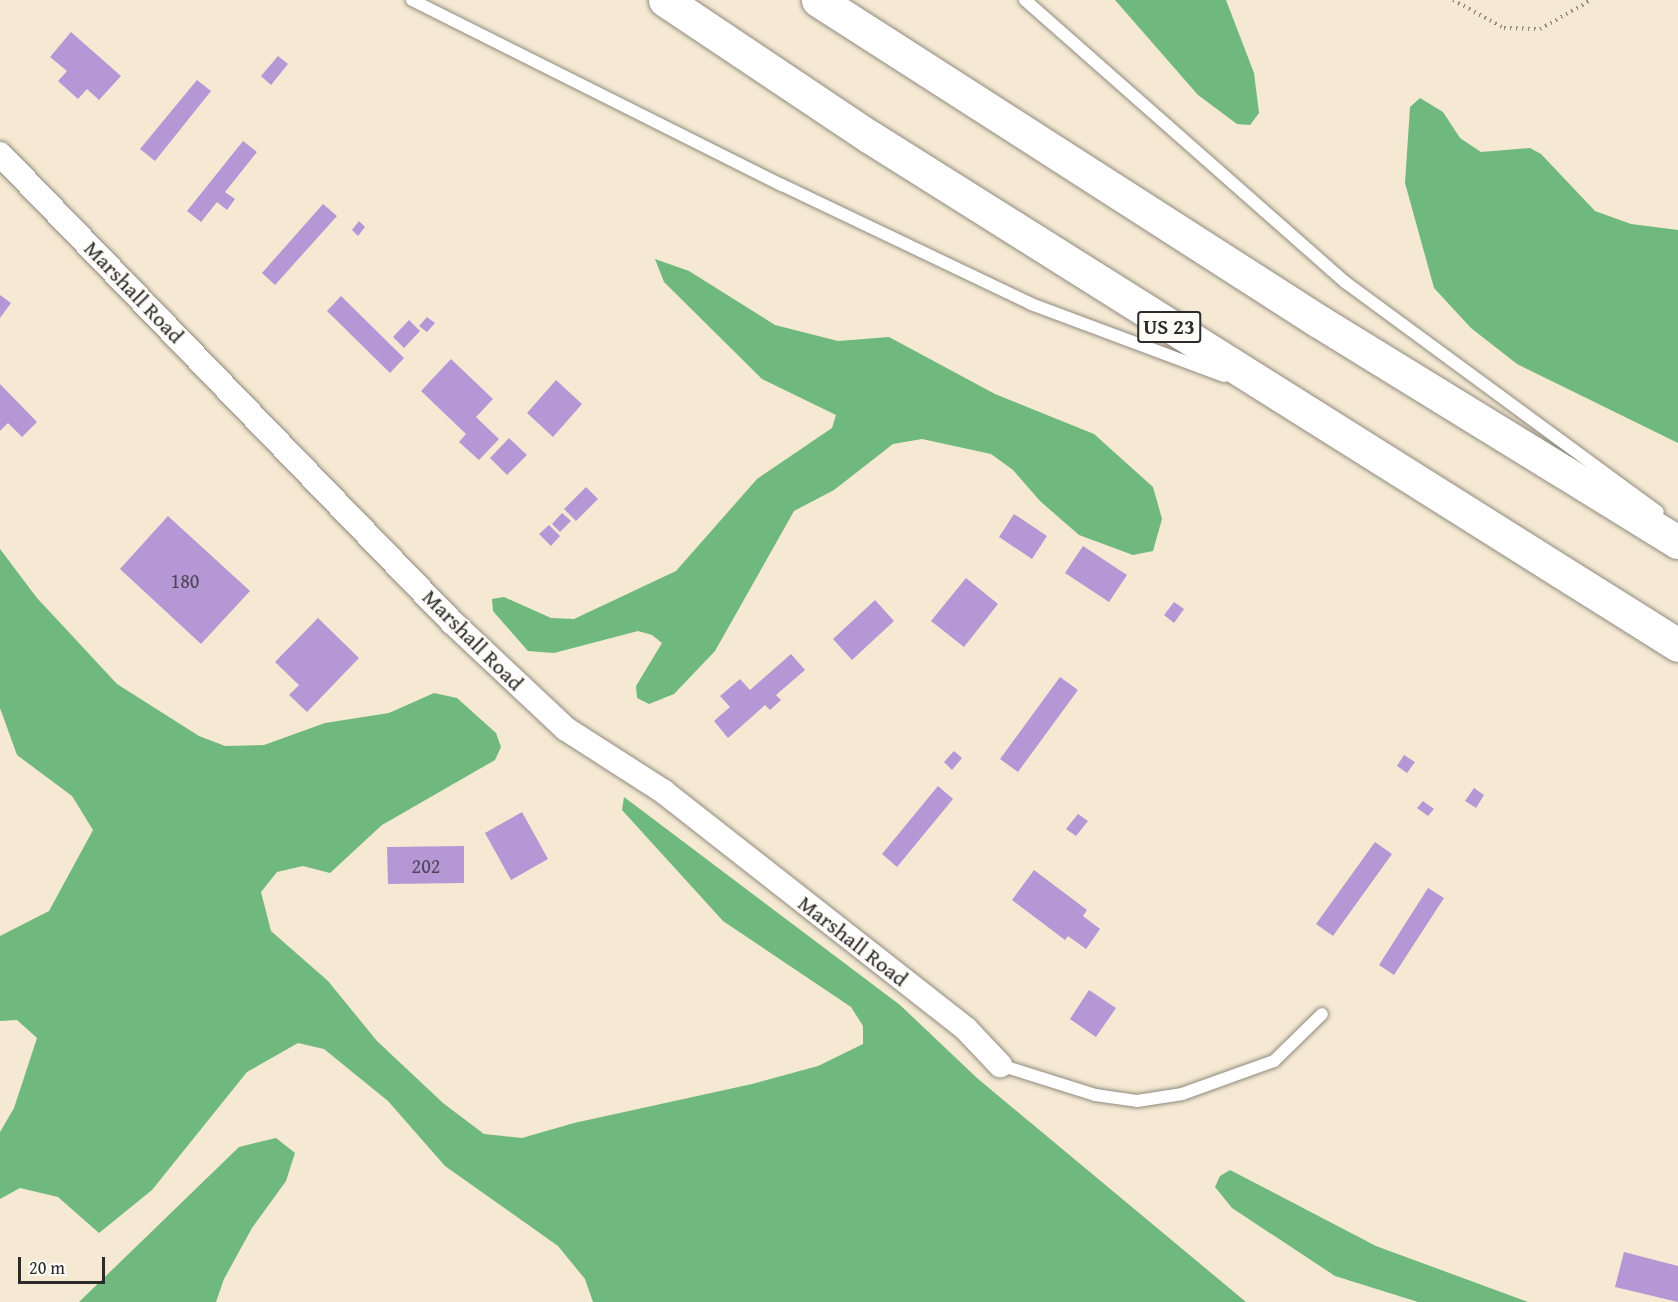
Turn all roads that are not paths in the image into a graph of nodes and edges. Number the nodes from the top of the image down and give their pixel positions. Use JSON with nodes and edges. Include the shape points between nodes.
{"nodes":[{"id":1,"x":412,"y":0,"type":"edge"},
{"id":2,"x":665,"y":0,"type":"edge"},
{"id":3,"x":818,"y":0,"type":"edge"},
{"id":4,"x":1025,"y":0,"type":"edge"},
{"id":5,"x":0,"y":154,"type":"edge"},
{"id":6,"x":1276,"y":395,"type":"junction"},
{"id":7,"x":1678,"y":526,"type":"edge"},
{"id":8,"x":1678,"y":542,"type":"edge"},
{"id":9,"x":1678,"y":645,"type":"edge"},
{"id":10,"x":1322,"y":1014,"type":"dead end"},
{"id":11,"x":999,"y":1065,"type":"joint"}],
"edges":[{"from":1,"to":6,"type":"lane","via":[[1031,304]]},
{"from":2,"to":6,"type":"highway","number":"US 23","via":[[870,137]]},
{"from":3,"to":8,"type":"highway","via":[[1320,322]]},
{"from":4,"to":7,"type":"lane","via":[[1345,282]]},
{"from":5,"to":11,"type":"street","name":"Marshall Road","via":[[452,622],[566,729],[664,792],[966,1029]]},
{"from":6,"to":9,"type":"highway","number":"US 23"},
{"from":10,"to":11,"type":"lane","via":[[1274,1061],[1182,1094],[1137,1101],[1095,1095]]}]}
